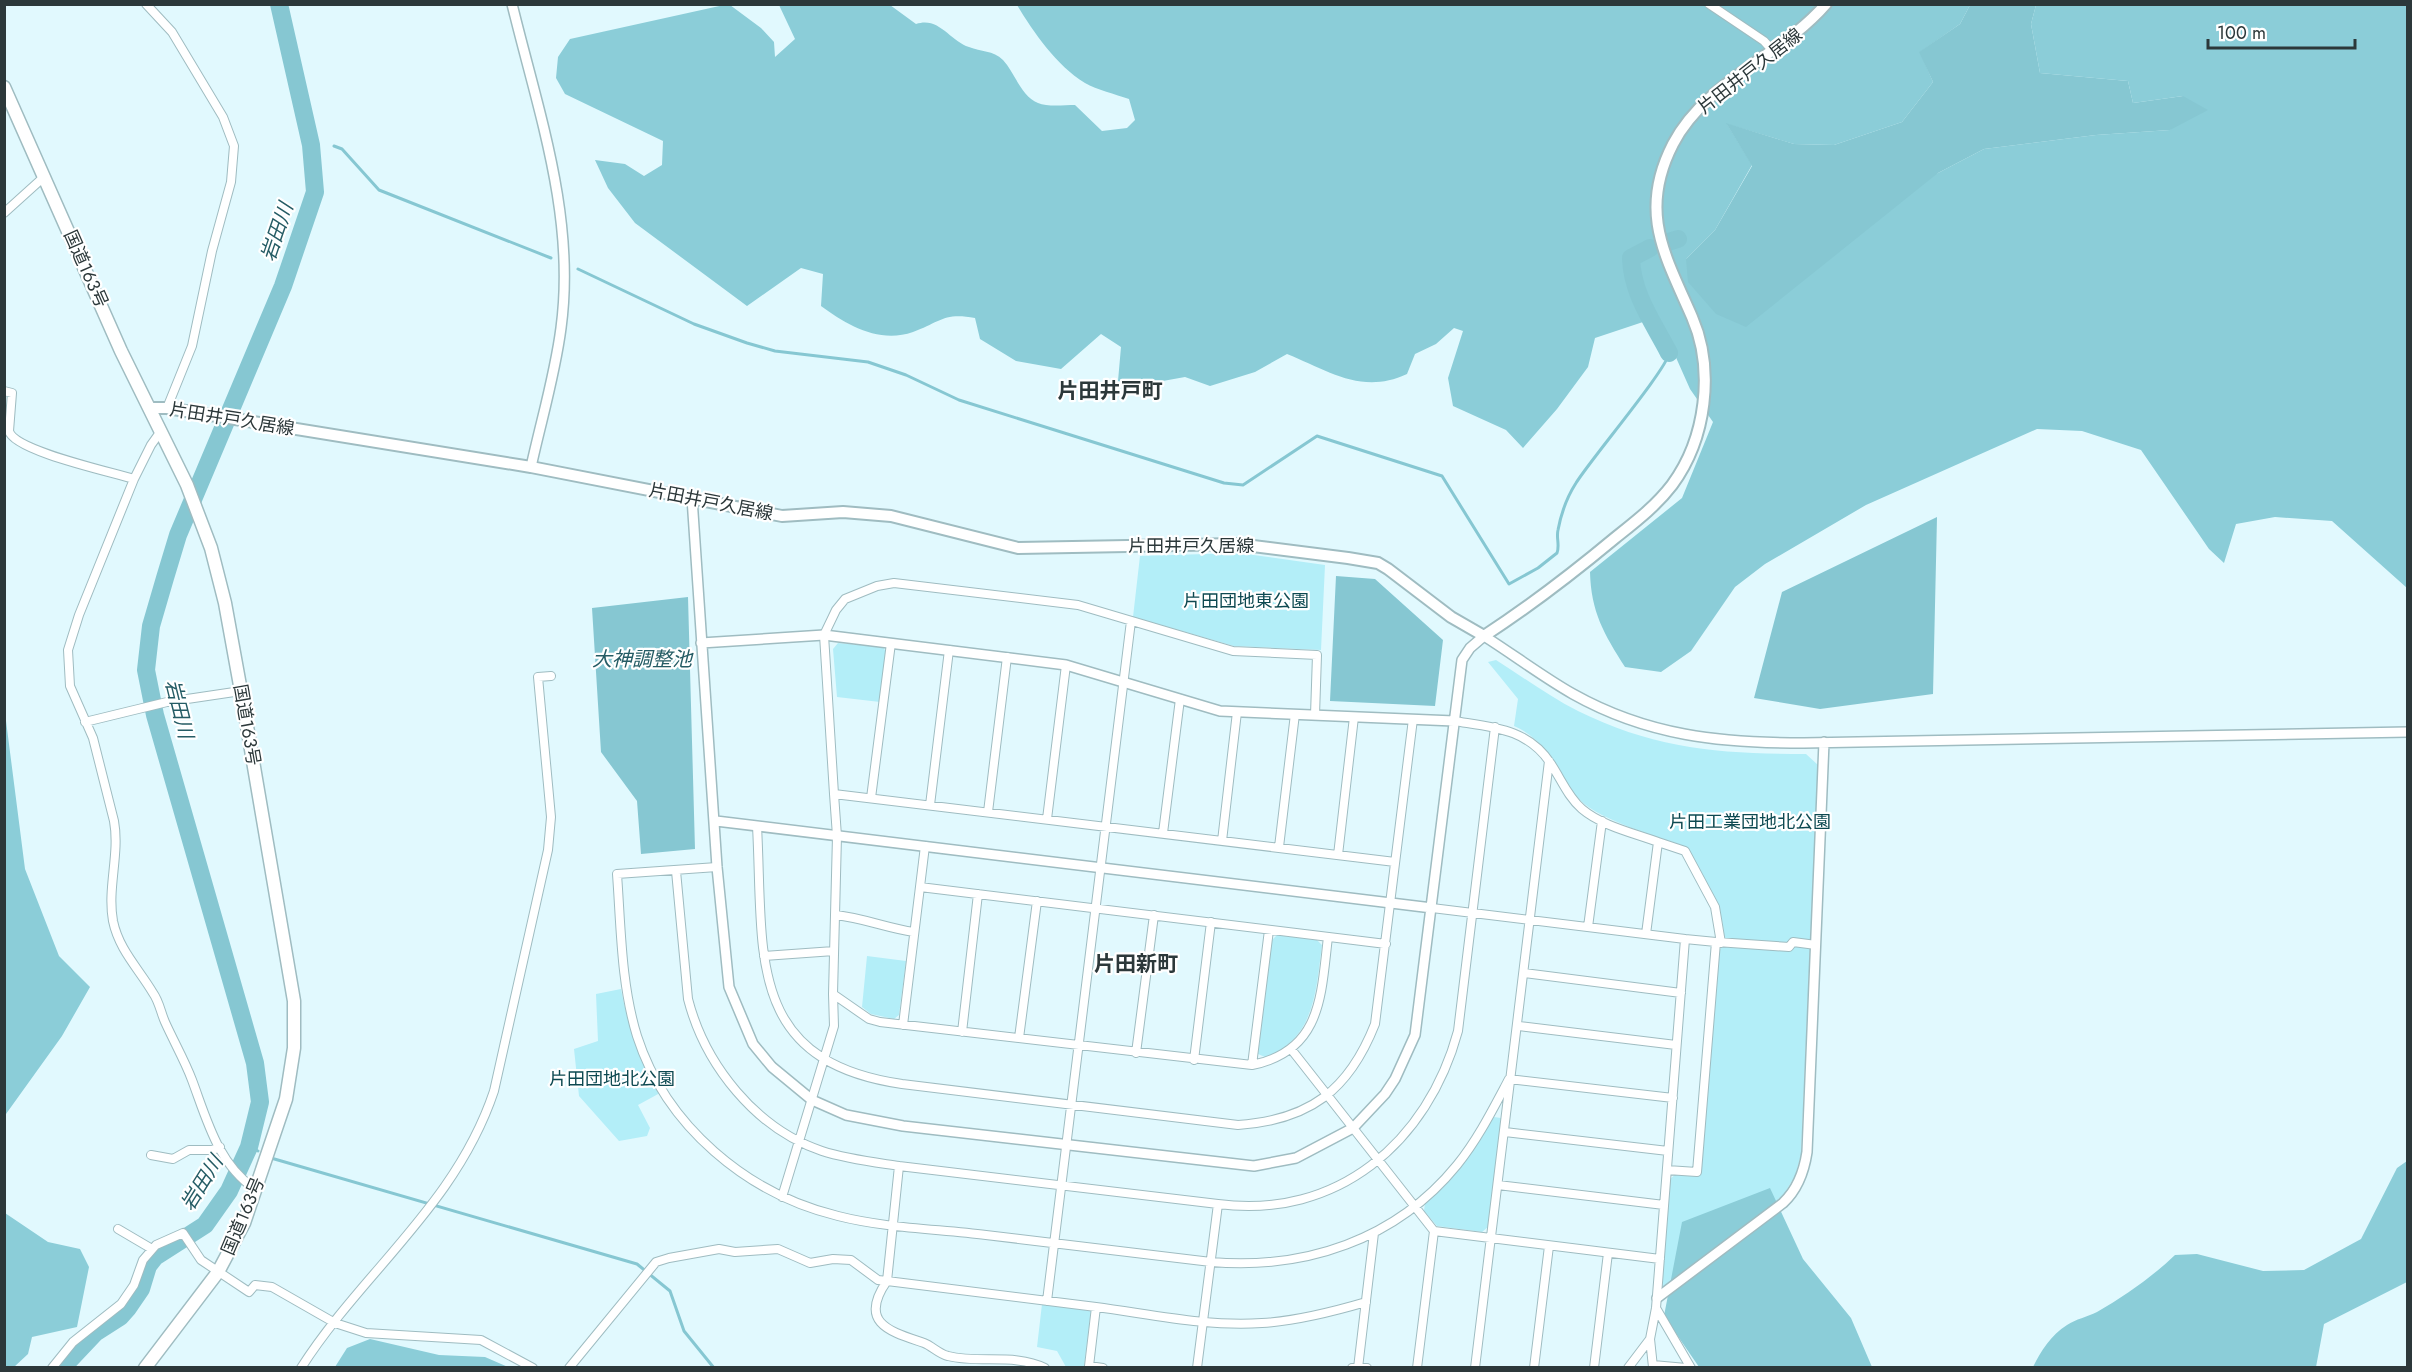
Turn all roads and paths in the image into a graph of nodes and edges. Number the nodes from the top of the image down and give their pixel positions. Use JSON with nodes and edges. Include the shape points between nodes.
{"nodes":[{"id":1,"x":146,"y":4,"type":"edge"},
{"id":2,"x":512,"y":4,"type":"edge"},
{"id":3,"x":1709,"y":4,"type":"edge"},
{"id":4,"x":1826,"y":4,"type":"edge"},
{"id":5,"x":1773,"y":51,"type":"junction"},
{"id":6,"x":4,"y":87,"type":"edge"},
{"id":7,"x":45,"y":177,"type":"junction"},
{"id":8,"x":4,"y":213,"type":"edge"},
{"id":9,"x":4,"y":391,"type":"edge"},
{"id":10,"x":150,"y":408,"type":"junction"},
{"id":11,"x":167,"y":408,"type":"junction"},
{"id":12,"x":162,"y":430,"type":"junction"},
{"id":13,"x":531,"y":467,"type":"junction"},
{"id":14,"x":134,"y":479,"type":"junction"},
{"id":15,"x":692,"y":498,"type":"junction"},
{"id":16,"x":1131,"y":621,"type":"junction"},
{"id":17,"x":824,"y":635,"type":"junction"},
{"id":18,"x":1485,"y":636,"type":"junction"},
{"id":19,"x":701,"y":643,"type":"junction"},
{"id":20,"x":891,"y":643,"type":"junction"},
{"id":21,"x":949,"y":650,"type":"junction"},
{"id":22,"x":1007,"y":657,"type":"junction"},
{"id":23,"x":1066,"y":665,"type":"junction"},
{"id":24,"x":551,"y":676,"type":"dead end"},
{"id":25,"x":1123,"y":682,"type":"junction"},
{"id":26,"x":241,"y":691,"type":"junction"},
{"id":27,"x":1180,"y":699,"type":"junction"},
{"id":28,"x":1237,"y":712,"type":"junction"},
{"id":29,"x":1295,"y":714,"type":"junction"},
{"id":30,"x":1315,"y":715,"type":"junction"},
{"id":31,"x":1354,"y":717,"type":"junction"},
{"id":32,"x":1413,"y":719,"type":"junction"},
{"id":33,"x":1454,"y":721,"type":"junction"},
{"id":34,"x":85,"y":722,"type":"junction"},
{"id":35,"x":1495,"y":727,"type":"junction"},
{"id":36,"x":2408,"y":732,"type":"edge"},
{"id":37,"x":1824,"y":742,"type":"junction"},
{"id":38,"x":1550,"y":761,"type":"junction"},
{"id":39,"x":834,"y":794,"type":"junction"},
{"id":40,"x":871,"y":798,"type":"junction"},
{"id":41,"x":930,"y":805,"type":"junction"},
{"id":42,"x":988,"y":812,"type":"junction"},
{"id":43,"x":1047,"y":819,"type":"junction"},
{"id":44,"x":716,"y":821,"type":"junction"},
{"id":45,"x":1602,"y":821,"type":"junction"},
{"id":46,"x":757,"y":826,"type":"junction"},
{"id":47,"x":1105,"y":826,"type":"junction"},
{"id":48,"x":1163,"y":833,"type":"junction"},
{"id":49,"x":837,"y":836,"type":"junction"},
{"id":50,"x":1222,"y":841,"type":"junction"},
{"id":51,"x":1658,"y":842,"type":"junction"},
{"id":52,"x":925,"y":846,"type":"junction"},
{"id":53,"x":1279,"y":848,"type":"junction"},
{"id":54,"x":1338,"y":855,"type":"junction"},
{"id":55,"x":1395,"y":862,"type":"junction"},
{"id":56,"x":717,"y":867,"type":"junction"},
{"id":57,"x":1100,"y":868,"type":"junction"},
{"id":58,"x":676,"y":871,"type":"junction"},
{"id":59,"x":920,"y":887,"type":"junction"},
{"id":60,"x":978,"y":894,"type":"junction"},
{"id":61,"x":1037,"y":901,"type":"junction"},
{"id":62,"x":1391,"y":903,"type":"junction"},
{"id":63,"x":1095,"y":908,"type":"junction"},
{"id":64,"x":1432,"y":908,"type":"junction"},
{"id":65,"x":1472,"y":913,"type":"junction"},
{"id":66,"x":836,"y":915,"type":"junction"},
{"id":67,"x":1154,"y":915,"type":"junction"},
{"id":68,"x":1531,"y":920,"type":"junction"},
{"id":69,"x":1211,"y":922,"type":"junction"},
{"id":70,"x":1588,"y":927,"type":"junction"},
{"id":71,"x":1269,"y":930,"type":"junction"},
{"id":72,"x":915,"y":932,"type":"junction"},
{"id":73,"x":1646,"y":934,"type":"junction"},
{"id":74,"x":1328,"y":937,"type":"junction"},
{"id":75,"x":1685,"y":939,"type":"junction"},
{"id":76,"x":1718,"y":943,"type":"junction"},
{"id":77,"x":1386,"y":944,"type":"junction"},
{"id":78,"x":1816,"y":945,"type":"junction"},
{"id":79,"x":834,"y":951,"type":"junction"},
{"id":80,"x":764,"y":956,"type":"junction"},
{"id":81,"x":1524,"y":973,"type":"junction"},
{"id":82,"x":1681,"y":993,"type":"junction"},
{"id":83,"x":833,"y":994,"type":"junction"},
{"id":84,"x":903,"y":1025,"type":"junction"},
{"id":85,"x":1519,"y":1026,"type":"junction"},
{"id":86,"x":962,"y":1032,"type":"junction"},
{"id":87,"x":1019,"y":1038,"type":"junction"},
{"id":88,"x":1677,"y":1045,"type":"junction"},
{"id":89,"x":1078,"y":1046,"type":"junction"},
{"id":90,"x":1291,"y":1049,"type":"junction"},
{"id":91,"x":1136,"y":1053,"type":"junction"},
{"id":92,"x":824,"y":1060,"type":"junction"},
{"id":93,"x":1194,"y":1060,"type":"junction"},
{"id":94,"x":1252,"y":1065,"type":"junction"},
{"id":95,"x":1509,"y":1079,"type":"junction"},
{"id":96,"x":1327,"y":1095,"type":"junction"},
{"id":97,"x":1673,"y":1098,"type":"junction"},
{"id":98,"x":812,"y":1100,"type":"junction"},
{"id":99,"x":1071,"y":1104,"type":"junction"},
{"id":100,"x":1353,"y":1128,"type":"junction"},
{"id":101,"x":1505,"y":1132,"type":"junction"},
{"id":102,"x":799,"y":1141,"type":"junction"},
{"id":103,"x":1066,"y":1145,"type":"junction"},
{"id":104,"x":220,"y":1147,"type":"junction"},
{"id":105,"x":1668,"y":1151,"type":"junction"},
{"id":106,"x":151,"y":1155,"type":"dead end"},
{"id":107,"x":1378,"y":1160,"type":"junction"},
{"id":108,"x":899,"y":1166,"type":"junction"},
{"id":109,"x":1667,"y":1170,"type":"junction"},
{"id":110,"x":1061,"y":1185,"type":"junction"},
{"id":111,"x":1498,"y":1185,"type":"junction"},
{"id":112,"x":255,"y":1189,"type":"junction"},
{"id":113,"x":782,"y":1197,"type":"junction"},
{"id":114,"x":1218,"y":1204,"type":"junction"},
{"id":115,"x":1664,"y":1205,"type":"junction"},
{"id":116,"x":1415,"y":1207,"type":"junction"},
{"id":117,"x":893,"y":1224,"type":"junction"},
{"id":118,"x":118,"y":1229,"type":"dead end"},
{"id":119,"x":1434,"y":1231,"type":"junction"},
{"id":120,"x":1374,"y":1233,"type":"junction"},
{"id":121,"x":1492,"y":1238,"type":"junction"},
{"id":122,"x":1054,"y":1244,"type":"junction"},
{"id":123,"x":1549,"y":1246,"type":"junction"},
{"id":124,"x":152,"y":1249,"type":"junction"},
{"id":125,"x":1608,"y":1253,"type":"junction"},
{"id":126,"x":1660,"y":1259,"type":"junction"},
{"id":127,"x":1211,"y":1263,"type":"junction"},
{"id":128,"x":218,"y":1272,"type":"junction"},
{"id":129,"x":887,"y":1281,"type":"junction"},
{"id":130,"x":1657,"y":1298,"type":"junction"},
{"id":131,"x":1047,"y":1302,"type":"junction"},
{"id":132,"x":1366,"y":1302,"type":"junction"},
{"id":133,"x":1096,"y":1307,"type":"junction"},
{"id":134,"x":1656,"y":1308,"type":"junction"},
{"id":135,"x":1203,"y":1321,"type":"junction"},
{"id":136,"x":335,"y":1323,"type":"junction"},
{"id":137,"x":1650,"y":1339,"type":"junction"},
{"id":138,"x":1653,"y":1366,"type":"edge"},
{"id":139,"x":1356,"y":1367,"type":"edge"},
{"id":140,"x":52,"y":1368,"type":"edge"},
{"id":141,"x":146,"y":1368,"type":"edge"},
{"id":142,"x":301,"y":1368,"type":"edge"},
{"id":143,"x":534,"y":1368,"type":"edge"},
{"id":144,"x":570,"y":1368,"type":"edge"},
{"id":145,"x":1044,"y":1368,"type":"edge"},
{"id":146,"x":1103,"y":1368,"type":"edge"},
{"id":147,"x":1197,"y":1368,"type":"edge"},
{"id":148,"x":1367,"y":1368,"type":"edge"},
{"id":149,"x":1417,"y":1368,"type":"edge"},
{"id":150,"x":1475,"y":1368,"type":"edge"},
{"id":151,"x":1534,"y":1368,"type":"edge"},
{"id":152,"x":1593,"y":1368,"type":"edge"},
{"id":153,"x":1628,"y":1368,"type":"edge"},
{"id":154,"x":1686,"y":1368,"type":"edge"},
{"id":155,"x":1691,"y":1368,"type":"edge"}],
"edges":[{"from":1,"to":11,"type":"street","via":[[172,32],[223,117],[234,146],[231,182],[192,346]]},
{"from":2,"to":13,"type":"street","via":[[560,201],[564,293],[561,329]]},
{"from":3,"to":5,"type":"street"},
{"from":4,"to":5,"type":"main road","name":"片田井戸久居線","via":[[1806,27]]},
{"from":5,"to":18,"type":"main road","name":"片田井戸久居線","via":[[1698,108],[1673,145],[1658,190],[1660,240],[1693,319],[1706,377],[1703,410],[1689,454],[1671,486],[1648,511],[1584,565]]},
{"from":6,"to":7,"type":"highway","name":"国道163号"},
{"from":7,"to":8,"type":"street"},
{"from":7,"to":10,"type":"highway","name":"国道163号"},
{"from":9,"to":14,"type":"street","via":[[12,393],[9,431],[15,440]]},
{"from":10,"to":11,"type":"main road","name":"片田井戸久居線"},
{"from":10,"to":12,"type":"highway","name":"国道163号"},
{"from":11,"to":13,"type":"main road","name":"片田井戸久居線"},
{"from":12,"to":14,"type":"street"},
{"from":12,"to":26,"type":"highway","name":"国道163号","via":[[211,548]]},
{"from":13,"to":15,"type":"main road","name":"片田井戸久居線"},
{"from":14,"to":34,"type":"street","via":[[68,650],[69,686]]},
{"from":15,"to":18,"type":"main road","name":"片田井戸久居線","via":[[782,516],[843,512],[891,516],[1018,548],[1237,543],[1378,563],[1451,617]]},
{"from":15,"to":19,"type":"street"},
{"from":16,"to":17,"type":"street","via":[[1078,605],[887,583],[845,599]]},
{"from":16,"to":25,"type":"street"},
{"from":16,"to":30,"type":"street","via":[[1233,651],[1317,655]]},
{"from":17,"to":19,"type":"street"},
{"from":17,"to":20,"type":"street"},
{"from":17,"to":39,"type":"street"},
{"from":18,"to":33,"type":"street","via":[[1462,660]]},
{"from":18,"to":37,"type":"street","via":[[1573,694],[1627,720],[1717,741]]},
{"from":19,"to":44,"type":"street"},
{"from":20,"to":21,"type":"street"},
{"from":20,"to":40,"type":"street"},
{"from":21,"to":22,"type":"street"},
{"from":21,"to":41,"type":"street"},
{"from":22,"to":23,"type":"street"},
{"from":22,"to":42,"type":"street"},
{"from":23,"to":25,"type":"street"},
{"from":23,"to":43,"type":"street"},
{"from":24,"to":136,"type":"street","via":[[538,677],[551,817],[548,850],[485,1119],[464,1161],[429,1209]]},
{"from":25,"to":27,"type":"street"},
{"from":25,"to":47,"type":"street"},
{"from":26,"to":34,"type":"street","via":[[163,703]]},
{"from":26,"to":112,"type":"highway","name":"国道163号","via":[[282,926],[295,1026],[285,1099]]},
{"from":27,"to":28,"type":"street"},
{"from":27,"to":48,"type":"street"},
{"from":28,"to":29,"type":"street"},
{"from":28,"to":50,"type":"street"},
{"from":29,"to":30,"type":"street"},
{"from":29,"to":53,"type":"street"},
{"from":30,"to":31,"type":"street"},
{"from":31,"to":32,"type":"street"},
{"from":31,"to":54,"type":"street"},
{"from":32,"to":33,"type":"street"},
{"from":32,"to":55,"type":"street"},
{"from":33,"to":35,"type":"street"},
{"from":33,"to":64,"type":"street"},
{"from":34,"to":104,"type":"street","via":[[100,761],[117,834],[111,899],[116,932],[154,994]]},
{"from":35,"to":38,"type":"street","via":[[1525,738]]},
{"from":35,"to":65,"type":"street"},
{"from":36,"to":37,"type":"street"},
{"from":37,"to":78,"type":"street"},
{"from":38,"to":45,"type":"street","via":[[1574,802]]},
{"from":38,"to":68,"type":"street"},
{"from":39,"to":40,"type":"street"},
{"from":39,"to":49,"type":"street"},
{"from":40,"to":41,"type":"street"},
{"from":41,"to":42,"type":"street"},
{"from":42,"to":43,"type":"street"},
{"from":43,"to":47,"type":"street"},
{"from":44,"to":46,"type":"street"},
{"from":44,"to":56,"type":"street"},
{"from":45,"to":51,"type":"street"},
{"from":45,"to":70,"type":"street"},
{"from":46,"to":49,"type":"street"},
{"from":46,"to":80,"type":"street"},
{"from":47,"to":48,"type":"street"},
{"from":47,"to":57,"type":"street"},
{"from":48,"to":50,"type":"street"},
{"from":49,"to":52,"type":"street"},
{"from":49,"to":66,"type":"street"},
{"from":50,"to":53,"type":"street"},
{"from":51,"to":73,"type":"street"},
{"from":51,"to":76,"type":"street","via":[[1685,850],[1715,907]]},
{"from":52,"to":57,"type":"street"},
{"from":52,"to":59,"type":"street"},
{"from":53,"to":54,"type":"street"},
{"from":54,"to":55,"type":"street"},
{"from":55,"to":62,"type":"street"},
{"from":56,"to":58,"type":"street"},
{"from":56,"to":98,"type":"street","via":[[729,987],[741,1021],[772,1067]]},
{"from":57,"to":62,"type":"street"},
{"from":57,"to":63,"type":"street"},
{"from":58,"to":102,"type":"street","via":[[685,981],[693,1018],[707,1049],[748,1104]]},
{"from":58,"to":113,"type":"street","via":[[617,874],[627,993],[638,1037],[657,1080],[692,1130],[727,1162]]},
{"from":59,"to":60,"type":"street"},
{"from":59,"to":72,"type":"street"},
{"from":60,"to":61,"type":"street"},
{"from":60,"to":86,"type":"street"},
{"from":61,"to":63,"type":"street"},
{"from":61,"to":87,"type":"street"},
{"from":62,"to":64,"type":"street"},
{"from":62,"to":77,"type":"street"},
{"from":63,"to":67,"type":"street"},
{"from":63,"to":89,"type":"street"},
{"from":64,"to":65,"type":"street"},
{"from":64,"to":100,"type":"street","via":[[1418,1021],[1405,1064],[1385,1094]]},
{"from":65,"to":68,"type":"street"},
{"from":65,"to":107,"type":"street","via":[[1458,1031],[1450,1060],[1420,1116]]},
{"from":66,"to":72,"type":"street"},
{"from":66,"to":79,"type":"street"},
{"from":67,"to":69,"type":"street"},
{"from":67,"to":91,"type":"street"},
{"from":68,"to":70,"type":"street"},
{"from":68,"to":81,"type":"street"},
{"from":69,"to":71,"type":"street"},
{"from":69,"to":93,"type":"street"},
{"from":70,"to":73,"type":"street"},
{"from":71,"to":74,"type":"street"},
{"from":71,"to":94,"type":"street"},
{"from":72,"to":84,"type":"street"},
{"from":73,"to":75,"type":"street"},
{"from":74,"to":77,"type":"street"},
{"from":74,"to":90,"type":"street","via":[[1317,1013],[1307,1032]]},
{"from":75,"to":76,"type":"street"},
{"from":75,"to":82,"type":"street"},
{"from":76,"to":78,"type":"street"},
{"from":76,"to":109,"type":"street","via":[[1697,1172]]},
{"from":77,"to":96,"type":"street","via":[[1375,1024],[1362,1056]]},
{"from":78,"to":130,"type":"street","via":[[1807,1152],[1798,1184],[1784,1203]]},
{"from":79,"to":80,"type":"street"},
{"from":79,"to":83,"type":"street"},
{"from":80,"to":92,"type":"street","via":[[769,986],[785,1020],[799,1039]]},
{"from":81,"to":82,"type":"street"},
{"from":81,"to":85,"type":"street"},
{"from":82,"to":88,"type":"street"},
{"from":83,"to":84,"type":"street","via":[[869,1019]]},
{"from":83,"to":92,"type":"street","via":[[834,1026]]},
{"from":84,"to":86,"type":"street"},
{"from":85,"to":88,"type":"street"},
{"from":85,"to":95,"type":"street"},
{"from":86,"to":87,"type":"street"},
{"from":87,"to":89,"type":"street"},
{"from":88,"to":97,"type":"street"},
{"from":89,"to":91,"type":"street"},
{"from":89,"to":99,"type":"street"},
{"from":90,"to":94,"type":"street","via":[[1276,1059]]},
{"from":90,"to":96,"type":"street"},
{"from":91,"to":93,"type":"street"},
{"from":92,"to":98,"type":"street"},
{"from":92,"to":99,"type":"street","via":[[846,1072],[879,1081]]},
{"from":93,"to":94,"type":"street"},
{"from":95,"to":97,"type":"street"},
{"from":95,"to":101,"type":"street"},
{"from":95,"to":116,"type":"street","via":[[1457,1165]]},
{"from":96,"to":99,"type":"street","via":[[1314,1106],[1282,1119],[1238,1125]]},
{"from":96,"to":100,"type":"street"},
{"from":97,"to":105,"type":"street"},
{"from":98,"to":102,"type":"street"},
{"from":98,"to":103,"type":"street","via":[[874,1122]]},
{"from":99,"to":103,"type":"street"},
{"from":100,"to":103,"type":"street","via":[[1296,1158],[1254,1166]]},
{"from":100,"to":107,"type":"street"},
{"from":101,"to":105,"type":"street"},
{"from":101,"to":111,"type":"street"},
{"from":102,"to":108,"type":"street","via":[[846,1157]]},
{"from":102,"to":113,"type":"street"},
{"from":103,"to":110,"type":"street"},
{"from":104,"to":106,"type":"street","via":[[189,1150],[173,1159]]},
{"from":104,"to":112,"type":"street","via":[[229,1165]]},
{"from":105,"to":109,"type":"street"},
{"from":107,"to":114,"type":"street","via":[[1335,1186],[1291,1202]]},
{"from":107,"to":116,"type":"street"},
{"from":108,"to":110,"type":"street"},
{"from":108,"to":117,"type":"street"},
{"from":109,"to":115,"type":"street"},
{"from":110,"to":114,"type":"street"},
{"from":110,"to":122,"type":"street"},
{"from":111,"to":115,"type":"street"},
{"from":111,"to":121,"type":"street"},
{"from":112,"to":128,"type":"highway","name":"国道163号","via":[[244,1223]]},
{"from":113,"to":117,"type":"street","via":[[840,1217]]},
{"from":114,"to":127,"type":"street"},
{"from":115,"to":126,"type":"street"},
{"from":116,"to":119,"type":"street"},
{"from":116,"to":120,"type":"street"},
{"from":117,"to":122,"type":"street"},
{"from":117,"to":129,"type":"street"},
{"from":118,"to":124,"type":"street"},
{"from":119,"to":121,"type":"street"},
{"from":119,"to":149,"type":"street"},
{"from":120,"to":127,"type":"street","via":[[1308,1258],[1260,1265]]},
{"from":120,"to":132,"type":"street"},
{"from":121,"to":123,"type":"street"},
{"from":121,"to":150,"type":"street"},
{"from":122,"to":127,"type":"street"},
{"from":122,"to":131,"type":"street"},
{"from":123,"to":125,"type":"street"},
{"from":123,"to":151,"type":"street"},
{"from":124,"to":128,"type":"street","via":[[183,1233],[201,1260]]},
{"from":124,"to":140,"type":"street","via":[[142,1260],[134,1285],[121,1304],[73,1342]]},
{"from":125,"to":126,"type":"street"},
{"from":125,"to":152,"type":"street"},
{"from":126,"to":130,"type":"street"},
{"from":127,"to":135,"type":"street"},
{"from":128,"to":136,"type":"street","via":[[249,1292],[255,1285],[272,1287]]},
{"from":128,"to":141,"type":"highway","name":"国道163号"},
{"from":129,"to":131,"type":"street"},
{"from":129,"to":144,"type":"street","via":[[878,1280],[851,1260],[810,1263],[778,1249],[719,1249],[662,1260],[651,1268]]},
{"from":129,"to":145,"type":"street","via":[[877,1311],[882,1325],[894,1334],[924,1343],[949,1357],[1026,1360]]},
{"from":130,"to":134,"type":"street"},
{"from":131,"to":133,"type":"street"},
{"from":132,"to":135,"type":"street","via":[[1313,1316],[1269,1322]]},
{"from":132,"to":139,"type":"street"},
{"from":133,"to":135,"type":"street"},
{"from":133,"to":146,"type":"street","via":[[1089,1366]]},
{"from":134,"to":137,"type":"street"},
{"from":134,"to":155,"type":"street"},
{"from":135,"to":147,"type":"street"},
{"from":136,"to":142,"type":"street"},
{"from":136,"to":143,"type":"street","via":[[366,1333],[481,1340]]},
{"from":137,"to":138,"type":"street"},
{"from":137,"to":153,"type":"street"},
{"from":138,"to":154,"type":"street"},
{"from":139,"to":148,"type":"street"}]}
